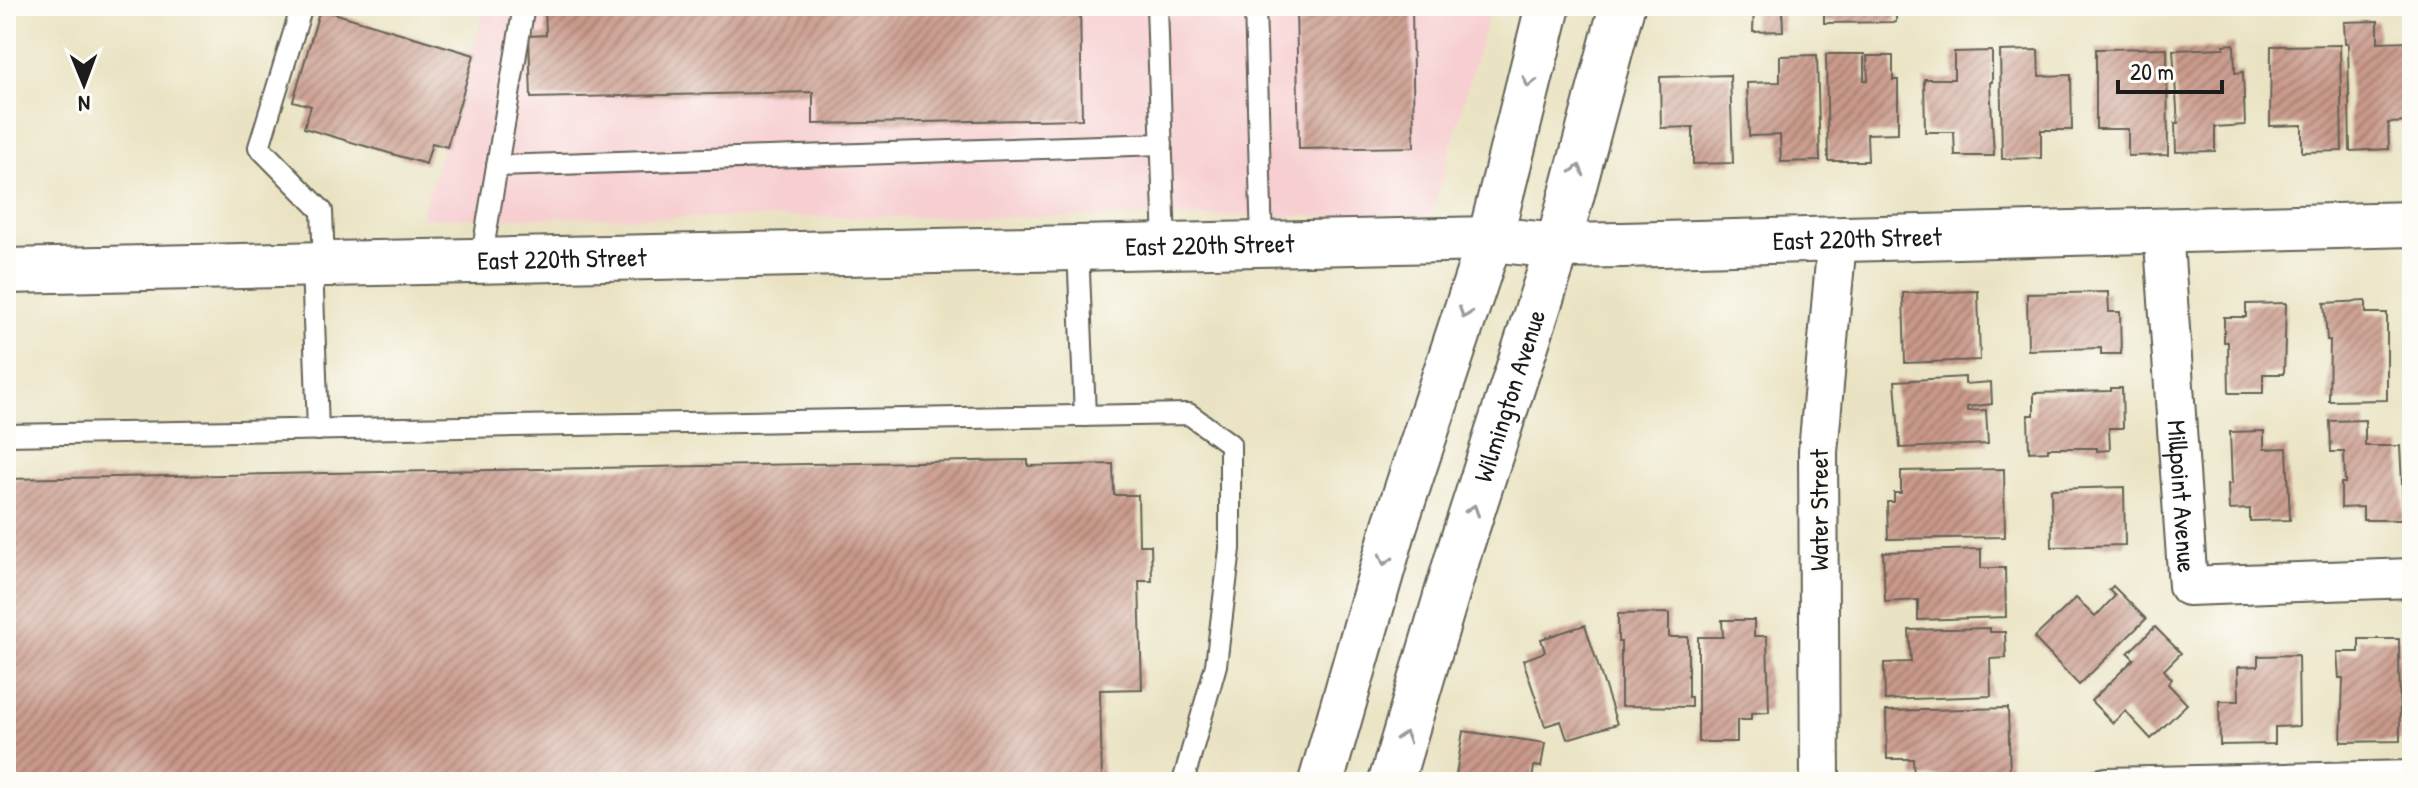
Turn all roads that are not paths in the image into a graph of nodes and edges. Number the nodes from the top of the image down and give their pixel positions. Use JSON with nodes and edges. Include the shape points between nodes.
{"nodes":[{"id":1,"x":302,"y":6,"type":"edge"},
{"id":2,"x":524,"y":6,"type":"edge"},
{"id":3,"x":1157,"y":6,"type":"edge"},
{"id":4,"x":1255,"y":6,"type":"edge"},
{"id":5,"x":1548,"y":6,"type":"edge"},
{"id":6,"x":1622,"y":6,"type":"edge"},
{"id":7,"x":1162,"y":144,"type":"junction"},
{"id":8,"x":497,"y":166,"type":"junction"},
{"id":9,"x":2412,"y":224,"type":"edge"},
{"id":10,"x":2163,"y":229,"type":"junction"},
{"id":11,"x":1490,"y":239,"type":"junction"},
{"id":12,"x":1837,"y":240,"type":"junction"},
{"id":13,"x":1262,"y":244,"type":"junction"},
{"id":14,"x":1558,"y":246,"type":"junction"},
{"id":15,"x":1165,"y":247,"type":"junction"},
{"id":16,"x":1078,"y":248,"type":"junction"},
{"id":17,"x":481,"y":261,"type":"junction"},
{"id":18,"x":318,"y":264,"type":"junction"},
{"id":19,"x":6,"y":271,"type":"edge"},
{"id":20,"x":1085,"y":416,"type":"junction"},
{"id":21,"x":318,"y":430,"type":"junction"},
{"id":22,"x":6,"y":435,"type":"edge"},
{"id":23,"x":2412,"y":578,"type":"edge"},
{"id":24,"x":2412,"y":771,"type":"edge"},
{"id":25,"x":1183,"y":782,"type":"edge"},
{"id":26,"x":1321,"y":782,"type":"edge"},
{"id":27,"x":1391,"y":782,"type":"edge"},
{"id":28,"x":1820,"y":782,"type":"edge"},
{"id":29,"x":2088,"y":782,"type":"edge"}],
"edges":[{"from":1,"to":18,"type":"lane","via":[[259,147],[322,211]]},
{"from":2,"to":8,"type":"lane"},
{"from":3,"to":7,"type":"lane"},
{"from":4,"to":13,"type":"lane"},
{"from":5,"to":11,"type":"street","one_way":true},
{"from":14,"to":6,"type":"street","name":"Wilmington Avenue","one_way":true},
{"from":7,"to":8,"type":"lane"},
{"from":7,"to":15,"type":"lane"},
{"from":8,"to":17,"type":"lane"},
{"from":9,"to":10,"type":"street","name":"East 220th Street"},
{"from":10,"to":12,"type":"street","name":"East 220th Street"},
{"from":10,"to":23,"type":"street","name":"Millpoint Avenue","via":[[2188,586]]},
{"from":11,"to":13,"type":"street","name":"East 220th Street"},
{"from":11,"to":14,"type":"street","name":"East 220th Street"},
{"from":11,"to":26,"type":"street","one_way":true,"via":[[1395,525]]},
{"from":12,"to":14,"type":"street","name":"East 220th Street"},
{"from":12,"to":28,"type":"street","name":"Water Street","via":[[1818,452]]},
{"from":13,"to":15,"type":"street","name":"East 220th Street"},
{"from":27,"to":14,"type":"street","name":"Wilmington Avenue","one_way":true},
{"from":15,"to":16,"type":"street","name":"East 220th Street"},
{"from":16,"to":17,"type":"street","name":"East 220th Street"},
{"from":16,"to":20,"type":"lane"},
{"from":17,"to":18,"type":"street","name":"East 220th Street"},
{"from":18,"to":19,"type":"street","name":"East 220th Street"},
{"from":18,"to":21,"type":"lane"},
{"from":20,"to":21,"type":"lane"},
{"from":20,"to":25,"type":"lane","via":[[1189,414],[1230,444],[1230,549],[1216,665]]},
{"from":21,"to":22,"type":"lane"},
{"from":24,"to":29,"type":"lane"}]}
